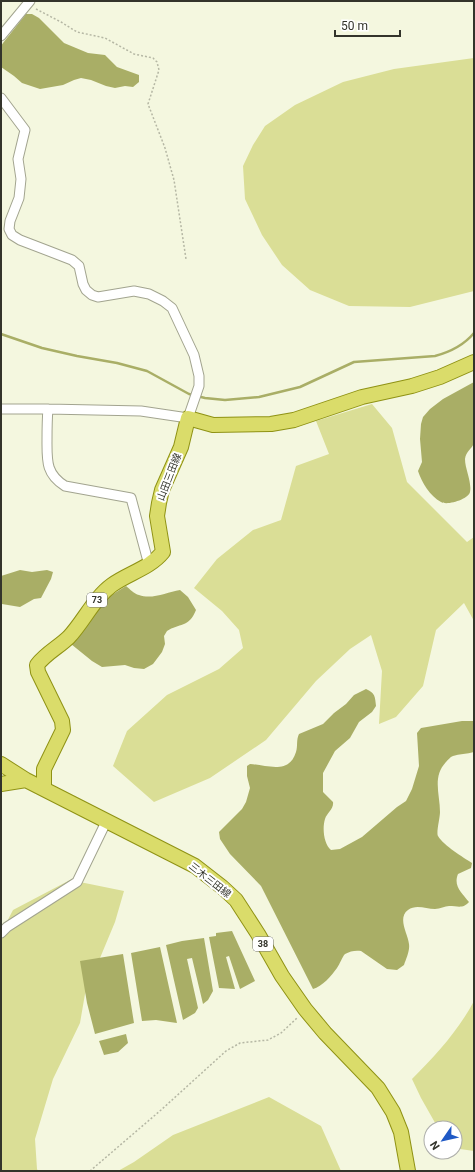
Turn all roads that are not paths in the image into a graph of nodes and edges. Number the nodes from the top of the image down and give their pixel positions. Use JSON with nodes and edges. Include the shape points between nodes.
{"nodes":[{"id":1,"x":29,"y":2,"type":"edge"},
{"id":2,"x":1,"y":36,"type":"edge"},
{"id":3,"x":1,"y":98,"type":"edge"},
{"id":4,"x":474,"y":362,"type":"edge"},
{"id":5,"x":48,"y":409,"type":"junction"},
{"id":6,"x":1,"y":410,"type":"edge"},
{"id":7,"x":188,"y":418,"type":"junction"},
{"id":8,"x":149,"y":565,"type":"junction"},
{"id":9,"x":1,"y":764,"type":"edge"},
{"id":10,"x":26,"y":780,"type":"junction"},
{"id":11,"x":1,"y":784,"type":"edge"},
{"id":12,"x":44,"y":789,"type":"junction"},
{"id":13,"x":107,"y":820,"type":"junction"},
{"id":14,"x":1,"y":933,"type":"edge"},
{"id":15,"x":408,"y":1171,"type":"edge"}],
"edges":[{"from":1,"to":2,"type":"street"},
{"from":3,"to":7,"type":"street","via":[[25,130],[18,159],[21,179],[19,198],[9,228],[12,236],[72,260],[79,266],[83,284],[92,295],[98,297],[134,291],[148,294],[172,308],[194,355],[200,376]]},
{"from":4,"to":7,"type":"main road","via":[[440,377],[362,397],[294,420],[271,424],[213,425]]},
{"from":5,"to":6,"type":"street"},
{"from":5,"to":7,"type":"street","via":[[141,411]]},
{"from":5,"to":8,"type":"street","via":[[47,462],[52,473],[58,482],[65,486],[131,498]]},
{"from":7,"to":8,"type":"main road","name":"山田三田線","number":"73","via":[[181,447],[159,503],[157,516],[163,552]]},
{"from":8,"to":12,"type":"main road","name":"山田三田線","number":"73","via":[[111,585],[69,637],[37,665],[64,730],[44,769]]},
{"from":9,"to":10,"type":"main road","name":"三木三田線","number":"38"},
{"from":10,"to":11,"type":"main road"},
{"from":10,"to":12,"type":"main road","name":"三木三田線","number":"38"},
{"from":12,"to":13,"type":"main road","name":"三木三田線","number":"38"},
{"from":13,"to":14,"type":"street","via":[[77,882]]},
{"from":13,"to":15,"type":"main road","name":"三木三田線","number":"38","via":[[195,866],[236,900],[305,1010],[378,1088],[393,1112],[401,1132]]}]}
